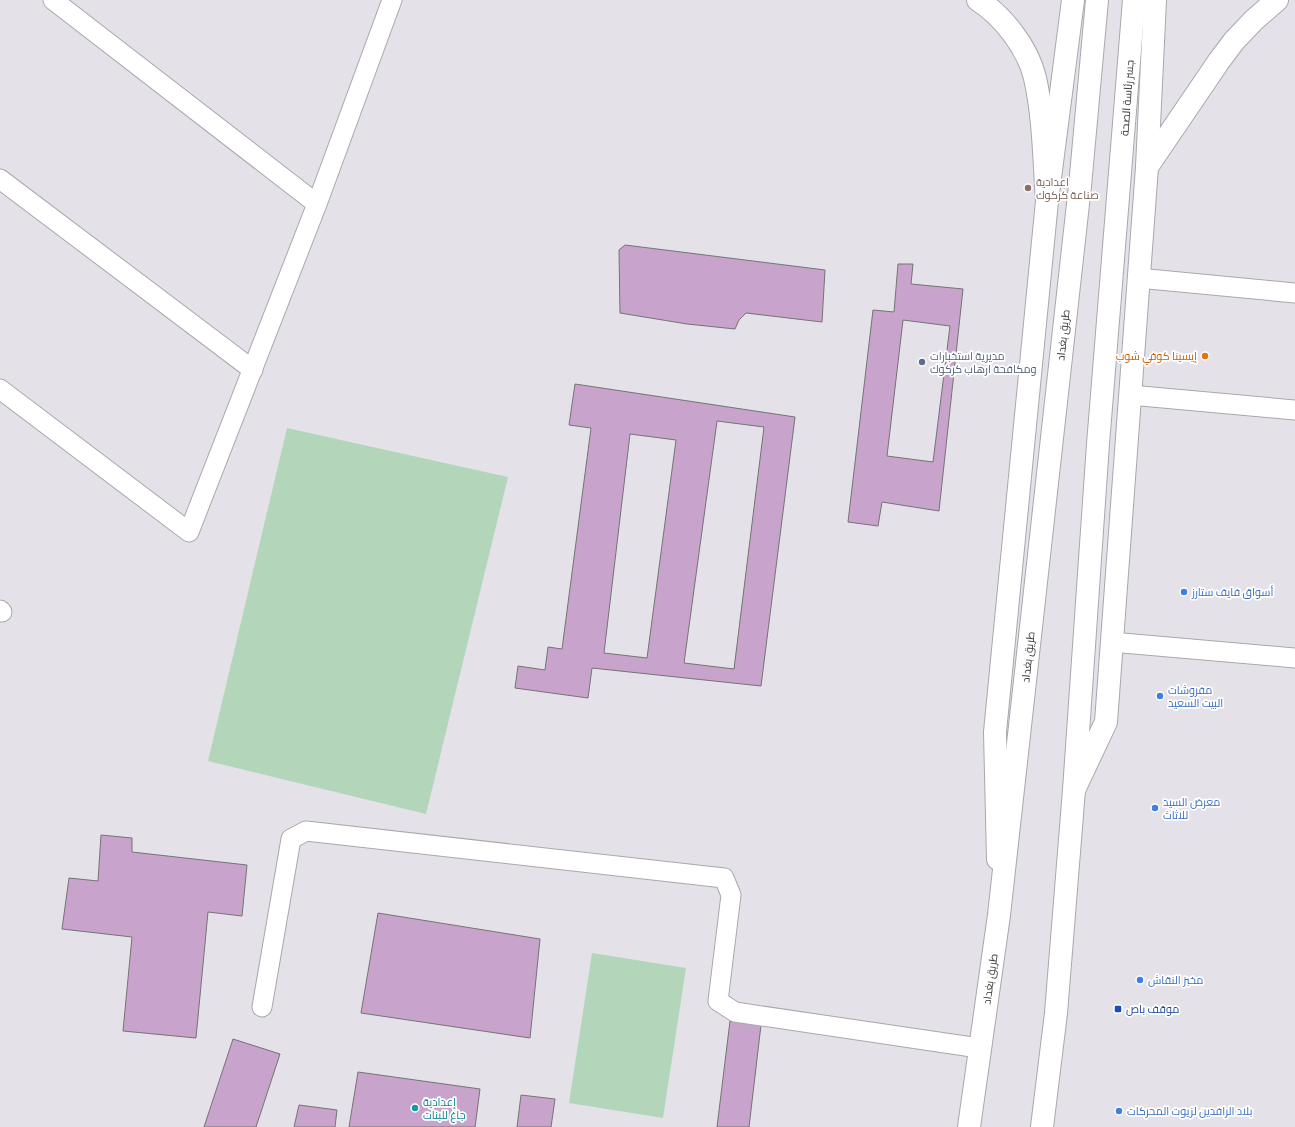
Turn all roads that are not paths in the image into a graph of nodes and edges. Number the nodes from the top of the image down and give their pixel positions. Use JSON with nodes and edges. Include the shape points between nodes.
{"nodes":[{"id":1,"x":53,"y":0,"type":"edge"},
{"id":2,"x":392,"y":0,"type":"edge"},
{"id":3,"x":978,"y":0,"type":"edge"},
{"id":4,"x":1073,"y":0,"type":"edge"},
{"id":5,"x":1097,"y":0,"type":"edge"},
{"id":6,"x":1134,"y":0,"type":"edge"},
{"id":7,"x":1155,"y":0,"type":"edge"},
{"id":8,"x":1277,"y":0,"type":"edge"},
{"id":9,"x":1147,"y":167,"type":"junction"},
{"id":10,"x":0,"y":179,"type":"edge"},
{"id":11,"x":1047,"y":201,"type":"junction"},
{"id":12,"x":317,"y":204,"type":"junction"},
{"id":13,"x":1138,"y":278,"type":"junction"},
{"id":14,"x":1295,"y":293,"type":"edge"},
{"id":15,"x":253,"y":370,"type":"junction"},
{"id":16,"x":0,"y":388,"type":"edge"},
{"id":17,"x":1130,"y":395,"type":"junction"},
{"id":18,"x":1295,"y":410,"type":"edge"},
{"id":19,"x":1111,"y":642,"type":"junction"},
{"id":20,"x":1295,"y":658,"type":"edge"},
{"id":21,"x":1074,"y":790,"type":"junction"},
{"id":22,"x":999,"y":915,"type":"junction"},
{"id":23,"x":262,"y":1006,"type":"dead end"},
{"id":24,"x":980,"y":1048,"type":"junction"},
{"id":25,"x":969,"y":1127,"type":"edge"},
{"id":26,"x":1042,"y":1127,"type":"edge"}],
"edges":[{"from":1,"to":12,"type":"street"},
{"from":2,"to":12,"type":"street"},
{"from":3,"to":11,"type":"main road","via":[[1007,25],[1022,48],[1034,77],[1040,107]]},
{"from":4,"to":11,"type":"main road"},
{"from":5,"to":22,"type":"main road","name":"طريق بغداد","via":[[1080,186]]},
{"from":6,"to":21,"type":"main road","name":"جسر رئاسة الصحة","via":[[1098,444]]},
{"from":7,"to":9,"type":"main road"},
{"from":8,"to":9,"type":"main road","via":[[1234,41]]},
{"from":9,"to":13,"type":"main road"},
{"from":10,"to":15,"type":"street"},
{"from":11,"to":22,"type":"main road","via":[[995,732]]},
{"from":12,"to":15,"type":"street"},
{"from":13,"to":14,"type":"street"},
{"from":13,"to":17,"type":"main road"},
{"from":15,"to":16,"type":"street","via":[[189,532]]},
{"from":17,"to":18,"type":"street"},
{"from":17,"to":19,"type":"main road"},
{"from":19,"to":20,"type":"street"},
{"from":19,"to":21,"type":"main road","via":[[1106,722]]},
{"from":21,"to":26,"type":"main road","via":[[1056,1013]]},
{"from":22,"to":24,"type":"main road","name":"طريق بغداد"},
{"from":23,"to":24,"type":"street","via":[[291,839],[306,831],[724,878],[731,895],[718,1002],[735,1012]]},
{"from":24,"to":25,"type":"main road","name":"طريق بغداد"}]}
